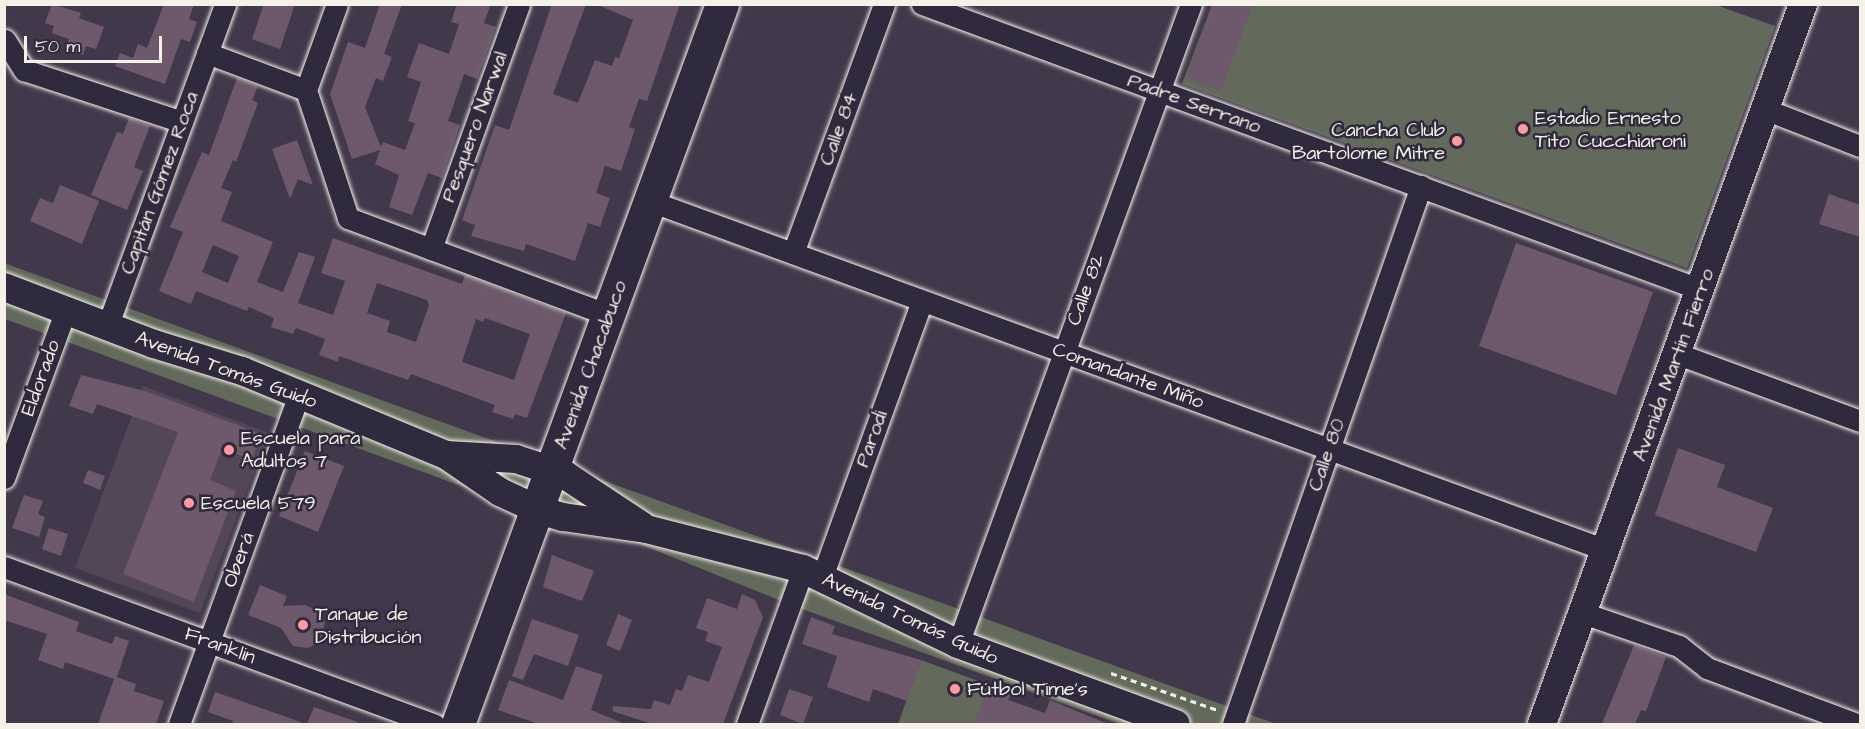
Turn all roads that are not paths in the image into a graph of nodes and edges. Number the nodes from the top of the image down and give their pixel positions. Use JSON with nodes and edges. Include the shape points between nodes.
{"nodes":[{"id":1,"x":225,"y":4,"type":"edge"},
{"id":2,"x":337,"y":4,"type":"edge"},
{"id":3,"x":519,"y":4,"type":"edge"},
{"id":4,"x":722,"y":4,"type":"edge"},
{"id":5,"x":884,"y":4,"type":"edge"},
{"id":6,"x":922,"y":4,"type":"edge"},
{"id":7,"x":1191,"y":4,"type":"edge"},
{"id":8,"x":1803,"y":4,"type":"edge"},
{"id":9,"x":5,"y":40,"type":"edge"},
{"id":10,"x":207,"y":53,"type":"junction"},
{"id":11,"x":306,"y":90,"type":"junction"},
{"id":12,"x":1159,"y":91,"type":"junction"},
{"id":13,"x":1767,"y":110,"type":"junction"},
{"id":14,"x":182,"y":122,"type":"junction"},
{"id":15,"x":1860,"y":146,"type":"edge"},
{"id":16,"x":1421,"y":186,"type":"junction"},
{"id":17,"x":650,"y":201,"type":"junction"},
{"id":18,"x":431,"y":249,"type":"junction"},
{"id":19,"x":793,"y":253,"type":"junction"},
{"id":20,"x":4,"y":287,"type":"edge"},
{"id":21,"x":1702,"y":290,"type":"junction"},
{"id":22,"x":922,"y":300,"type":"junction"},
{"id":23,"x":65,"y":312,"type":"junction"},
{"id":24,"x":609,"y":315,"type":"junction"},
{"id":25,"x":107,"y":327,"type":"junction"},
{"id":26,"x":1063,"y":352,"type":"junction"},
{"id":27,"x":1678,"y":354,"type":"junction"},
{"id":28,"x":299,"y":395,"type":"junction"},
{"id":29,"x":1860,"y":421,"type":"edge"},
{"id":30,"x":1329,"y":449,"type":"junction"},
{"id":31,"x":446,"y":455,"type":"junction"},
{"id":32,"x":552,"y":470,"type":"junction"},
{"id":33,"x":4,"y":478,"type":"edge"},
{"id":34,"x":536,"y":509,"type":"junction"},
{"id":35,"x":646,"y":529,"type":"junction"},
{"id":36,"x":1606,"y":550,"type":"junction"},
{"id":37,"x":4,"y":567,"type":"edge"},
{"id":38,"x":813,"y":573,"type":"junction"},
{"id":39,"x":1583,"y":613,"type":"junction"},
{"id":40,"x":209,"y":642,"type":"junction"},
{"id":41,"x":958,"y":644,"type":"junction"},
{"id":42,"x":1178,"y":723,"type":"edge"},
{"id":43,"x":179,"y":724,"type":"edge"},
{"id":44,"x":434,"y":724,"type":"edge"},
{"id":45,"x":458,"y":724,"type":"edge"},
{"id":46,"x":747,"y":724,"type":"edge"},
{"id":47,"x":1233,"y":724,"type":"edge"},
{"id":48,"x":1542,"y":724,"type":"edge"},
{"id":49,"x":1857,"y":724,"type":"edge"}],
"edges":[{"from":1,"to":10,"type":"street","name":"Capitán Gómez Roca"},
{"from":2,"to":11,"type":"street"},
{"from":3,"to":18,"type":"street","name":"Pesquero Narwal"},
{"from":4,"to":17,"type":"main road","name":"Avenida Chacabuco"},
{"from":5,"to":19,"type":"street","name":"Calle 84"},
{"from":6,"to":12,"type":"street","name":"Padre Serrano"},
{"from":7,"to":12,"type":"street","name":"Calle 82"},
{"from":8,"to":13,"type":"main road","name":"Avenida Martín Fierro"},
{"from":9,"to":14,"type":"street","via":[[24,70]]},
{"from":10,"to":11,"type":"street"},
{"from":10,"to":14,"type":"street","name":"Capitán Gómez Roca"},
{"from":11,"to":18,"type":"street","via":[[348,219]]},
{"from":12,"to":16,"type":"street","name":"Padre Serrano"},
{"from":12,"to":26,"type":"street","name":"Calle 82"},
{"from":13,"to":15,"type":"street"},
{"from":13,"to":21,"type":"main road","name":"Avenida Martín Fierro"},
{"from":14,"to":25,"type":"street","name":"Capitán Gómez Roca"},
{"from":16,"to":21,"type":"street","name":"Padre Serrano"},
{"from":16,"to":30,"type":"street","name":"Calle 80"},
{"from":17,"to":19,"type":"street","name":"Comandante Miño"},
{"from":17,"to":24,"type":"main road","name":"Avenida Chacabuco"},
{"from":18,"to":24,"type":"street"},
{"from":19,"to":22,"type":"street","name":"Comandante Miño"},
{"from":20,"to":23,"type":"main road","name":"Avenida Tomás Guido"},
{"from":21,"to":27,"type":"main road","name":"Avenida Martín Fierro"},
{"from":22,"to":26,"type":"street","name":"Comandante Miño"},
{"from":22,"to":38,"type":"street","name":"Parodi"},
{"from":23,"to":25,"type":"main road","name":"Avenida Tomás Guido"},
{"from":23,"to":33,"type":"street","name":"Eldorado"},
{"from":24,"to":32,"type":"main road","name":"Avenida Chacabuco"},
{"from":25,"to":28,"type":"main road","name":"Avenida Tomás Guido"},
{"from":26,"to":30,"type":"street","name":"Comandante Miño"},
{"from":26,"to":41,"type":"street","name":"Calle 82"},
{"from":27,"to":29,"type":"street"},
{"from":27,"to":36,"type":"main road","name":"Avenida Martín Fierro"},
{"from":28,"to":31,"type":"main road","name":"Avenida Tomás Guido"},
{"from":28,"to":40,"type":"street","name":"Oberá"},
{"from":30,"to":36,"type":"street","name":"Comandante Miño"},
{"from":30,"to":47,"type":"street","name":"Calle 80"},
{"from":31,"to":32,"type":"main road","name":"Avenida Tomás Guido","via":[[516,459]]},
{"from":31,"to":34,"type":"main road","name":"Avenida Tomás Guido","via":[[500,492]]},
{"from":32,"to":34,"type":"main road","name":"Avenida Chacabuco"},
{"from":32,"to":35,"type":"main road","name":"Avenida Tomás Guido","via":[[580,482]]},
{"from":34,"to":35,"type":"main road","name":"Avenida Tomás Guido","via":[[563,517]]},
{"from":34,"to":45,"type":"main road","name":"Avenida Chacabuco"},
{"from":35,"to":38,"type":"main road","name":"Avenida Tomás Guido"},
{"from":36,"to":39,"type":"main road","name":"Avenida Martín Fierro"},
{"from":37,"to":40,"type":"street","name":"Franklin"},
{"from":38,"to":41,"type":"main road","name":"Avenida Tomás Guido"},
{"from":38,"to":46,"type":"street","name":"Parodi"},
{"from":39,"to":48,"type":"main road","name":"Avenida Martín Fierro"},
{"from":39,"to":49,"type":"street","via":[[1679,646],[1707,668]]},
{"from":40,"to":43,"type":"street","name":"Oberá"},
{"from":40,"to":44,"type":"street","name":"Franklin"},
{"from":41,"to":42,"type":"main road","name":"Avenida Tomás Guido"}]}
